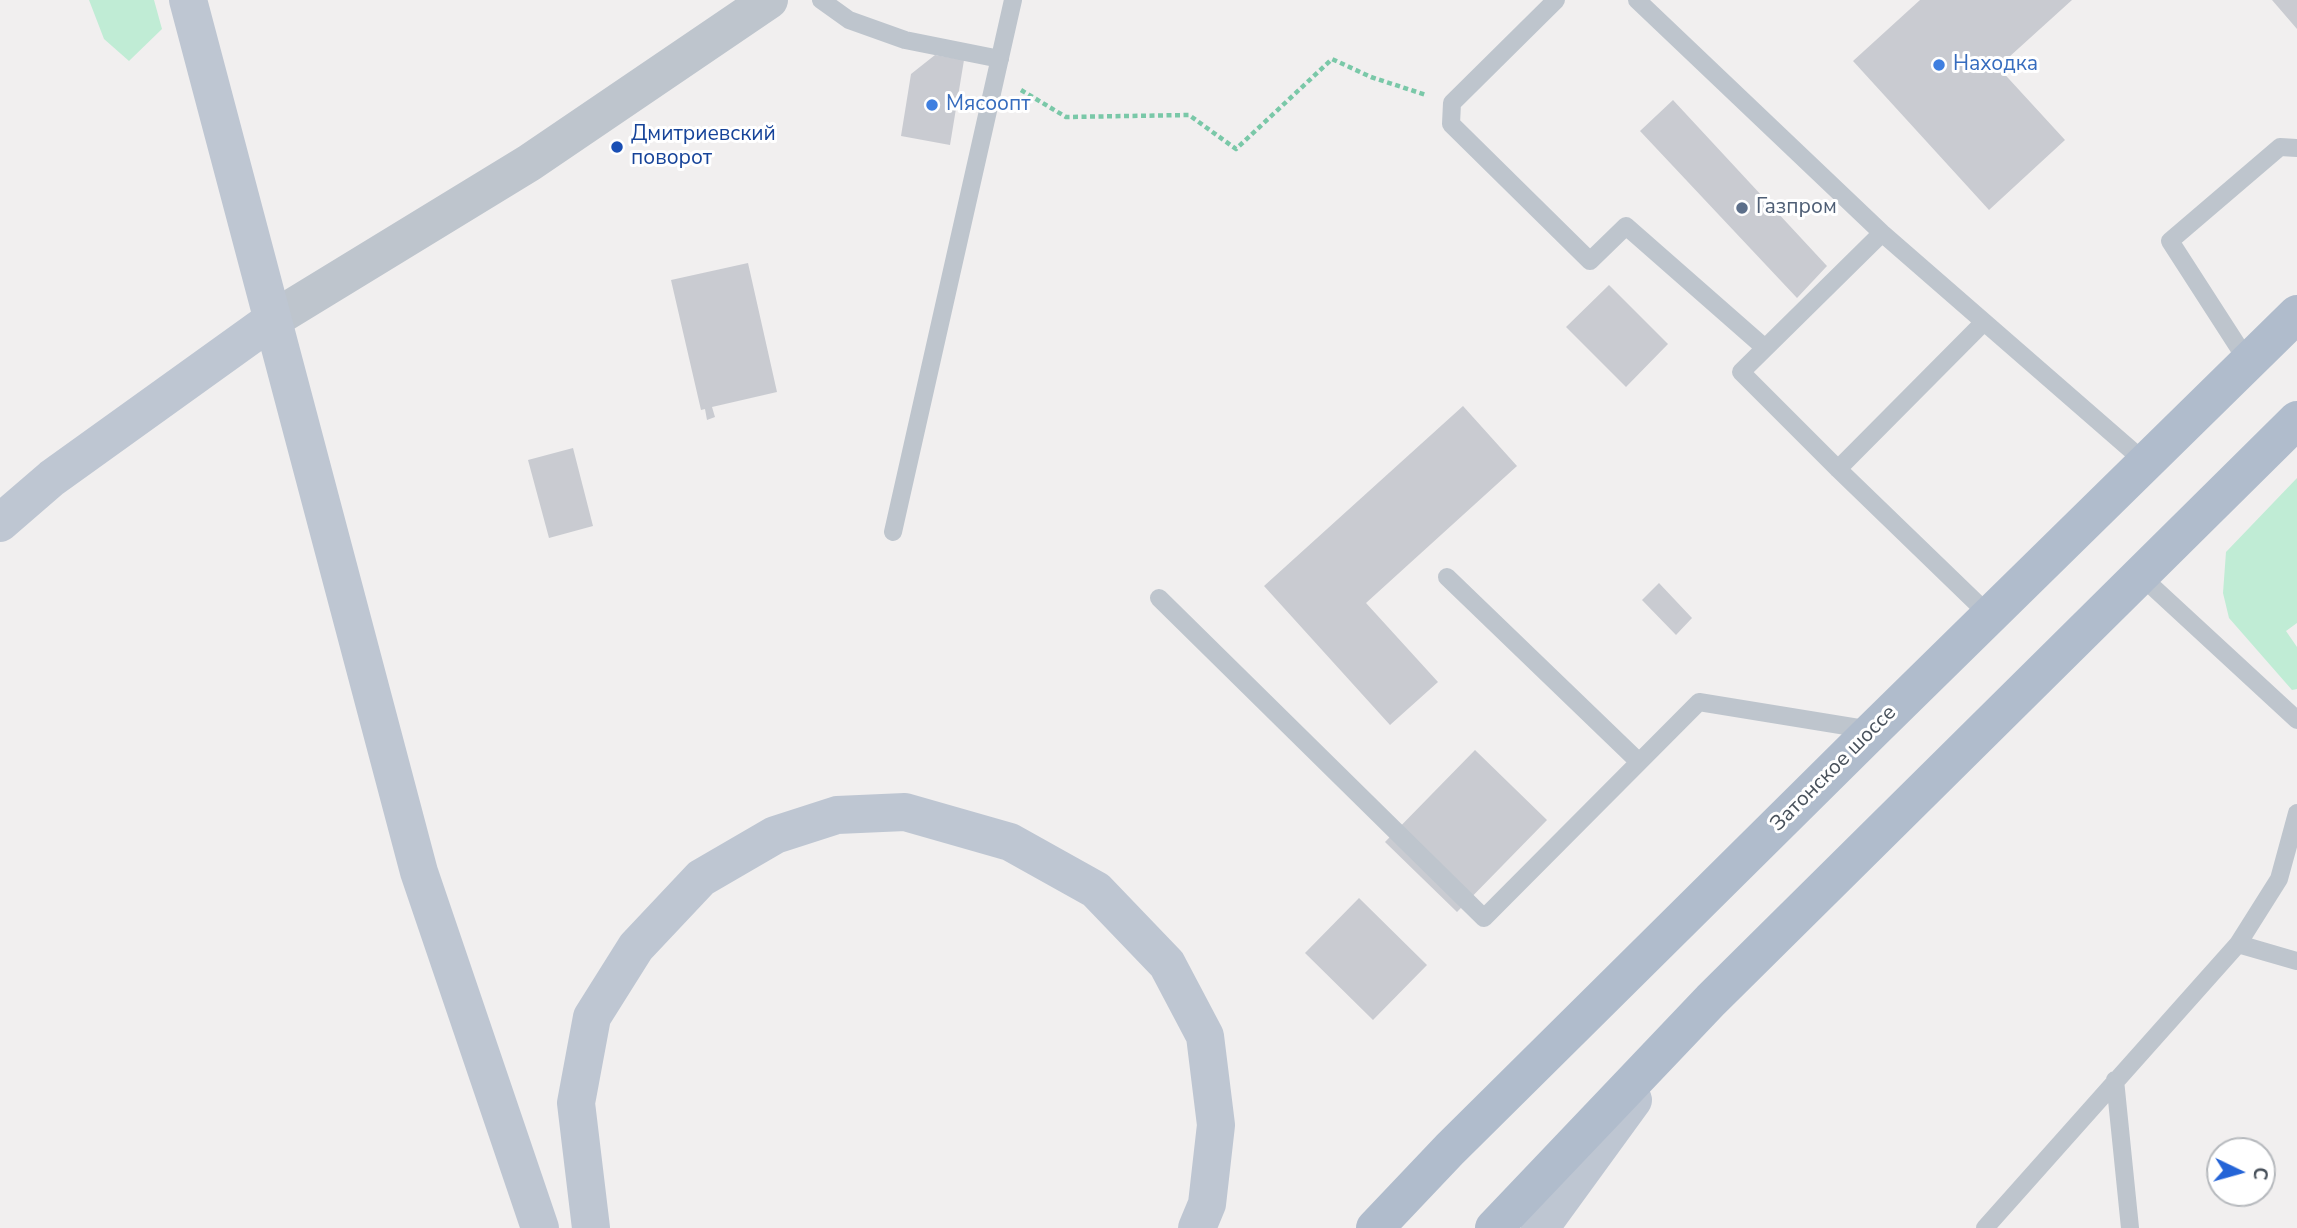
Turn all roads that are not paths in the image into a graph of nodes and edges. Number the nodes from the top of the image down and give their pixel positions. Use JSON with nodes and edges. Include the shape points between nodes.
{"nodes":[{"id":1,"x":188,"y":0,"type":"edge"},
{"id":2,"x":769,"y":0,"type":"edge"},
{"id":3,"x":821,"y":0,"type":"edge"},
{"id":4,"x":1013,"y":0,"type":"edge"},
{"id":5,"x":1556,"y":0,"type":"edge"},
{"id":6,"x":1637,"y":0,"type":"edge"},
{"id":7,"x":998,"y":67,"type":"junction"},
{"id":8,"x":2297,"y":148,"type":"edge"},
{"id":9,"x":1882,"y":233,"type":"junction"},
{"id":10,"x":2297,"y":314,"type":"edge"},
{"id":11,"x":272,"y":320,"type":"junction"},
{"id":12,"x":1984,"y":322,"type":"junction"},
{"id":13,"x":1765,"y":348,"type":"junction"},
{"id":14,"x":2248,"y":362,"type":"junction"},
{"id":15,"x":2297,"y":420,"type":"edge"},
{"id":16,"x":2145,"y":462,"type":"junction"},
{"id":17,"x":1838,"y":469,"type":"junction"},
{"id":18,"x":0,"y":523,"type":"edge"},
{"id":19,"x":893,"y":532,"type":"dead end"},
{"id":20,"x":2141,"y":576,"type":"junction"},
{"id":21,"x":1447,"y":577,"type":"dead end"},
{"id":22,"x":1159,"y":598,"type":"dead end"},
{"id":23,"x":1989,"y":615,"type":"junction"},
{"id":24,"x":2297,"y":720,"type":"edge"},
{"id":25,"x":1872,"y":730,"type":"junction"},
{"id":26,"x":1639,"y":762,"type":"junction"},
{"id":27,"x":2297,"y":813,"type":"edge"},
{"id":28,"x":2238,"y":944,"type":"junction"},
{"id":29,"x":2297,"y":961,"type":"edge"},
{"id":30,"x":1692,"y":1020,"type":"junction"},
{"id":31,"x":2115,"y":1080,"type":"junction"},
{"id":32,"x":534,"y":1220,"type":"edge"},
{"id":33,"x":591,"y":1228,"type":"edge"},
{"id":34,"x":1197,"y":1228,"type":"edge"},
{"id":35,"x":1375,"y":1228,"type":"edge"},
{"id":36,"x":1494,"y":1228,"type":"edge"},
{"id":37,"x":1539,"y":1228,"type":"edge"},
{"id":38,"x":1985,"y":1228,"type":"edge"},
{"id":39,"x":2130,"y":1228,"type":"edge"}],
"edges":[{"from":1,"to":11,"type":"main road"},
{"from":2,"to":11,"type":"street","via":[[529,163]]},
{"from":3,"to":7,"type":"lane","via":[[849,20]]},
{"from":4,"to":7,"type":"lane"},
{"from":5,"to":13,"type":"lane","via":[[1452,103],[1451,124],[1590,261],[1626,226]]},
{"from":6,"to":9,"type":"lane"},
{"from":7,"to":19,"type":"lane"},
{"from":8,"to":14,"type":"lane","via":[[2280,147],[2170,241]]},
{"from":9,"to":12,"type":"lane"},
{"from":9,"to":13,"type":"lane"},
{"from":10,"to":14,"type":"main road","name":"Затонское шоссе"},
{"from":11,"to":18,"type":"main road","via":[[52,478]]},
{"from":11,"to":32,"type":"main road","via":[[419,872]]},
{"from":12,"to":16,"type":"lane"},
{"from":12,"to":17,"type":"lane"},
{"from":13,"to":17,"type":"lane","via":[[1741,372]]},
{"from":14,"to":16,"type":"main road","name":"Затонское шоссе"},
{"from":15,"to":20,"type":"main road"},
{"from":16,"to":23,"type":"main road","name":"Затонское шоссе"},
{"from":17,"to":23,"type":"lane"},
{"from":20,"to":24,"type":"lane"},
{"from":20,"to":30,"type":"main road"},
{"from":21,"to":26,"type":"lane"},
{"from":22,"to":26,"type":"lane","via":[[1484,918]]},
{"from":23,"to":25,"type":"main road","name":"Затонское шоссе"},
{"from":25,"to":26,"type":"lane","via":[[1699,702]]},
{"from":25,"to":35,"type":"main road","name":"Затонское шоссе"},
{"from":27,"to":28,"type":"lane","via":[[2279,879]]},
{"from":28,"to":29,"type":"lane"},
{"from":28,"to":31,"type":"lane"},
{"from":30,"to":36,"type":"main road"},
{"from":30,"to":37,"type":"main road"},
{"from":31,"to":38,"type":"lane"},
{"from":31,"to":39,"type":"lane"},
{"from":33,"to":34,"type":"main road","via":[[576,1103],[592,1017],[636,947],[701,878],[775,835],[837,815],[905,812],[1010,842],[1096,890],[1167,964],[1205,1037],[1216,1125],[1208,1204]]}]}
